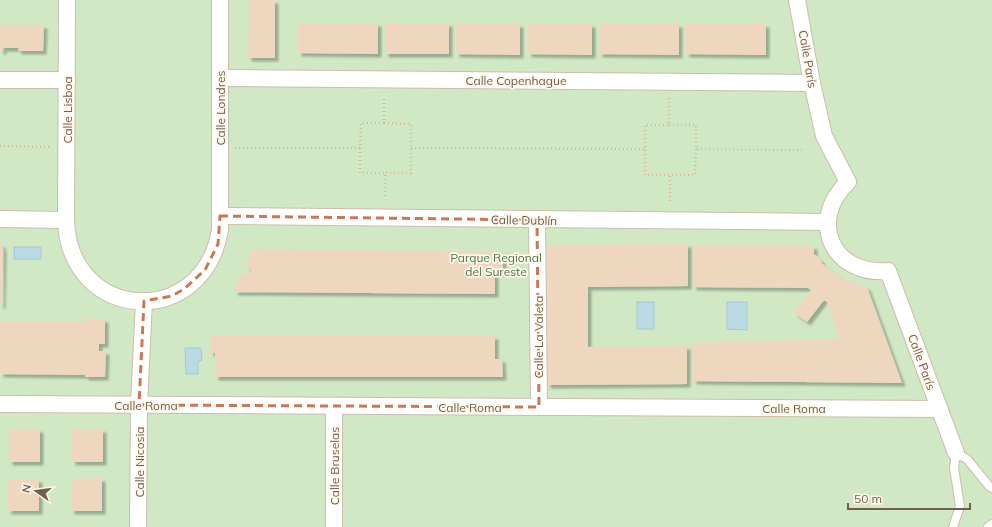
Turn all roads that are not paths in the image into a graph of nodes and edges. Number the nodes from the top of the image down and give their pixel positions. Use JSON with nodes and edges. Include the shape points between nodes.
{"nodes":[{"id":1,"x":67,"y":0,"type":"edge"},
{"id":2,"x":220,"y":0,"type":"edge"},
{"id":3,"x":798,"y":0,"type":"edge"},
{"id":4,"x":220,"y":78,"type":"junction"},
{"id":5,"x":0,"y":80,"type":"edge"},
{"id":6,"x":67,"y":80,"type":"junction"},
{"id":7,"x":812,"y":83,"type":"junction"},
{"id":8,"x":220,"y":216,"type":"junction"},
{"id":9,"x":0,"y":219,"type":"edge"},
{"id":10,"x":66,"y":220,"type":"junction"},
{"id":11,"x":538,"y":220,"type":"junction"},
{"id":12,"x":828,"y":222,"type":"junction"},
{"id":13,"x":144,"y":301,"type":"junction"},
{"id":14,"x":0,"y":404,"type":"edge"},
{"id":15,"x":139,"y":405,"type":"junction"},
{"id":16,"x":334,"y":406,"type":"junction"},
{"id":17,"x":539,"y":407,"type":"junction"},
{"id":18,"x":939,"y":409,"type":"junction"},
{"id":19,"x":956,"y":453,"type":"junction"},
{"id":20,"x":992,"y":488,"type":"edge"},
{"id":21,"x":992,"y":524,"type":"edge"},
{"id":22,"x":138,"y":527,"type":"edge"},
{"id":23,"x":334,"y":527,"type":"edge"},
{"id":24,"x":953,"y":527,"type":"edge"},
{"id":25,"x":988,"y":527,"type":"edge"}],
"edges":[{"from":1,"to":6,"type":"street","name":"Calle Lisboa"},
{"from":2,"to":4,"type":"street","name":"Calle Londres"},
{"from":3,"to":7,"type":"street","name":"Calle París"},
{"from":4,"to":7,"type":"street","name":"Calle Copenhague"},
{"from":4,"to":8,"type":"street","name":"Calle Londres"},
{"from":5,"to":6,"type":"street"},
{"from":6,"to":10,"type":"street","name":"Calle Lisboa"},
{"from":7,"to":12,"type":"street","name":"Calle París","via":[[824,136],[848,182],[836,196]]},
{"from":8,"to":11,"type":"street","name":"Calle Dublín"},
{"from":8,"to":13,"type":"street","name":"Calle Londres","via":[[218,244],[205,270],[196,281],[165,298]]},
{"from":9,"to":10,"type":"street"},
{"from":10,"to":13,"type":"street","name":"Calle Lisboa","via":[[67,234],[75,260],[92,282],[116,296]]},
{"from":11,"to":12,"type":"street","name":"Calle Dublín"},
{"from":11,"to":17,"type":"street","name":"Calle La Valeta"},
{"from":12,"to":18,"type":"street","name":"Calle París","via":[[832,243],[846,261],[866,271],[888,271]]},
{"from":13,"to":15,"type":"street","name":"Calle Nicosia"},
{"from":14,"to":15,"type":"street","name":"Calle Roma"},
{"from":15,"to":16,"type":"street","name":"Calle Roma"},
{"from":15,"to":22,"type":"street","name":"Calle Nicosia"},
{"from":16,"to":17,"type":"street","name":"Calle Roma"},
{"from":16,"to":23,"type":"street","name":"Calle Bruselas"},
{"from":17,"to":18,"type":"street","name":"Calle Roma"},
{"from":18,"to":19,"type":"street","name":"Calle París"},
{"from":19,"to":20,"type":"lane","via":[[967,459]]},
{"from":19,"to":24,"type":"lane","via":[[954,468],[960,506]]},
{"from":21,"to":25,"type":"lane"}]}
